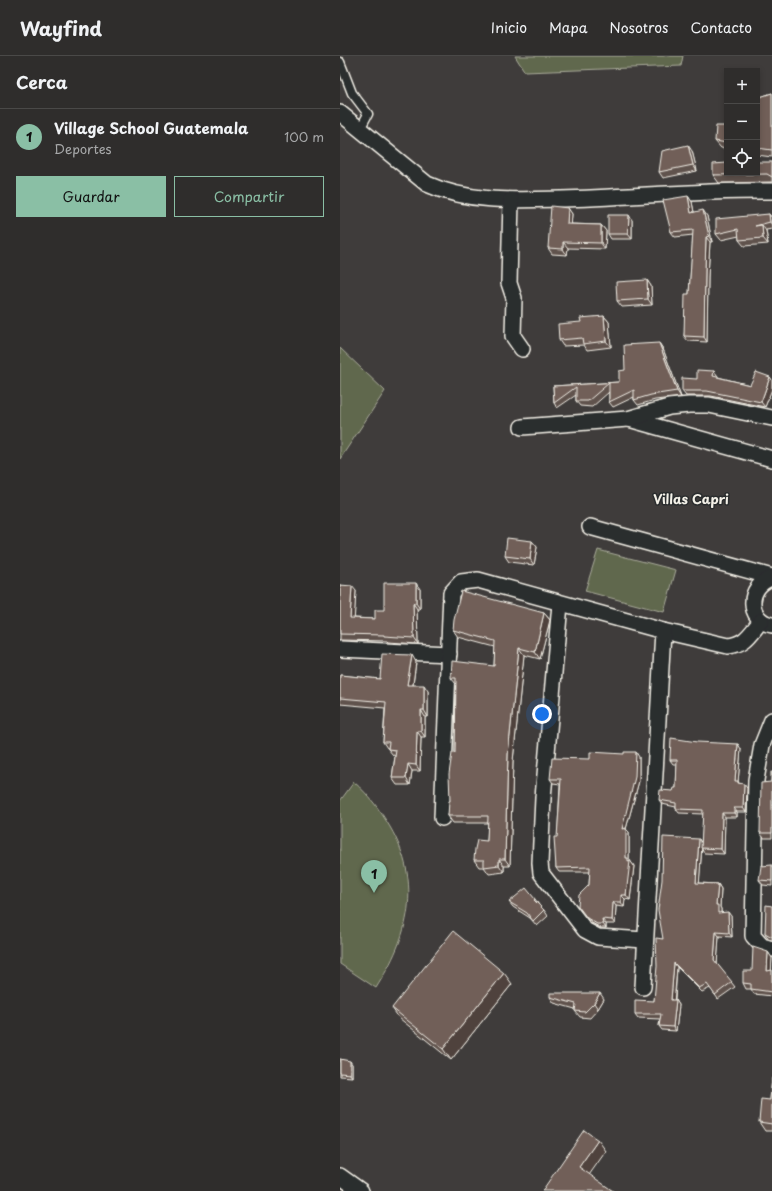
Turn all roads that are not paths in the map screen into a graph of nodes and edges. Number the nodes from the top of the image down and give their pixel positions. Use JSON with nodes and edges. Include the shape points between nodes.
{"nodes":[{"id":1,"x":340,"y":62,"type":"edge"},
{"id":2,"x":340,"y":113,"type":"edge"},
{"id":3,"x":360,"y":129,"type":"junction"},
{"id":4,"x":772,"y":191,"type":"edge"},
{"id":5,"x":511,"y":200,"type":"junction"},
{"id":6,"x":522,"y":349,"type":"dead end"},
{"id":7,"x":772,"y":418,"type":"edge"},
{"id":8,"x":628,"y":419,"type":"junction"},
{"id":9,"x":522,"y":427,"type":"dead end"},
{"id":10,"x":772,"y":459,"type":"edge"},
{"id":11,"x":590,"y":526,"type":"dead end"},
{"id":12,"x":772,"y":577,"type":"edge"},
{"id":13,"x":560,"y":604,"type":"junction"},
{"id":14,"x":767,"y":623,"type":"edge"},
{"id":15,"x":663,"y":632,"type":"junction"},
{"id":16,"x":340,"y":650,"type":"edge"},
{"id":17,"x":449,"y":654,"type":"junction"},
{"id":18,"x":772,"y":720,"type":"edge"},
{"id":19,"x":442,"y":818,"type":"dead end"},
{"id":20,"x":645,"y":940,"type":"junction"},
{"id":21,"x":772,"y":949,"type":"edge"},
{"id":22,"x":643,"y":987,"type":"dead end"},
{"id":23,"x":340,"y":1176,"type":"edge"},
{"id":24,"x":361,"y":1191,"type":"edge"}],
"edges":[{"from":1,"to":3,"type":"lane","via":[[352,93],[368,114]]},
{"from":2,"to":3,"type":"street"},
{"from":3,"to":5,"type":"street","via":[[427,184],[440,190],[466,195]]},
{"from":4,"to":5,"type":"street"},
{"from":5,"to":6,"type":"street","via":[[509,283],[514,298],[513,336]]},
{"from":7,"to":8,"type":"street","via":[[709,405],[689,405],[669,407]]},
{"from":8,"to":9,"type":"street"},
{"from":8,"to":10,"type":"street"},
{"from":11,"to":12,"type":"street"},
{"from":12,"to":14,"type":"street","via":[[760,584],[753,598],[756,614]]},
{"from":13,"to":15,"type":"street"},
{"from":13,"to":17,"type":"street","via":[[478,580],[461,582],[451,592]]},
{"from":13,"to":20,"type":"street","via":[[543,798],[541,873],[590,934],[598,937]]},
{"from":14,"to":15,"type":"street","via":[[744,641],[728,646]]},
{"from":15,"to":20,"type":"street"},
{"from":16,"to":17,"type":"street"},
{"from":17,"to":19,"type":"street"},
{"from":18,"to":21,"type":"street","via":[[762,745],[756,780],[753,936],[762,946]]},
{"from":20,"to":22,"type":"street"},
{"from":23,"to":24,"type":"street"}]}
